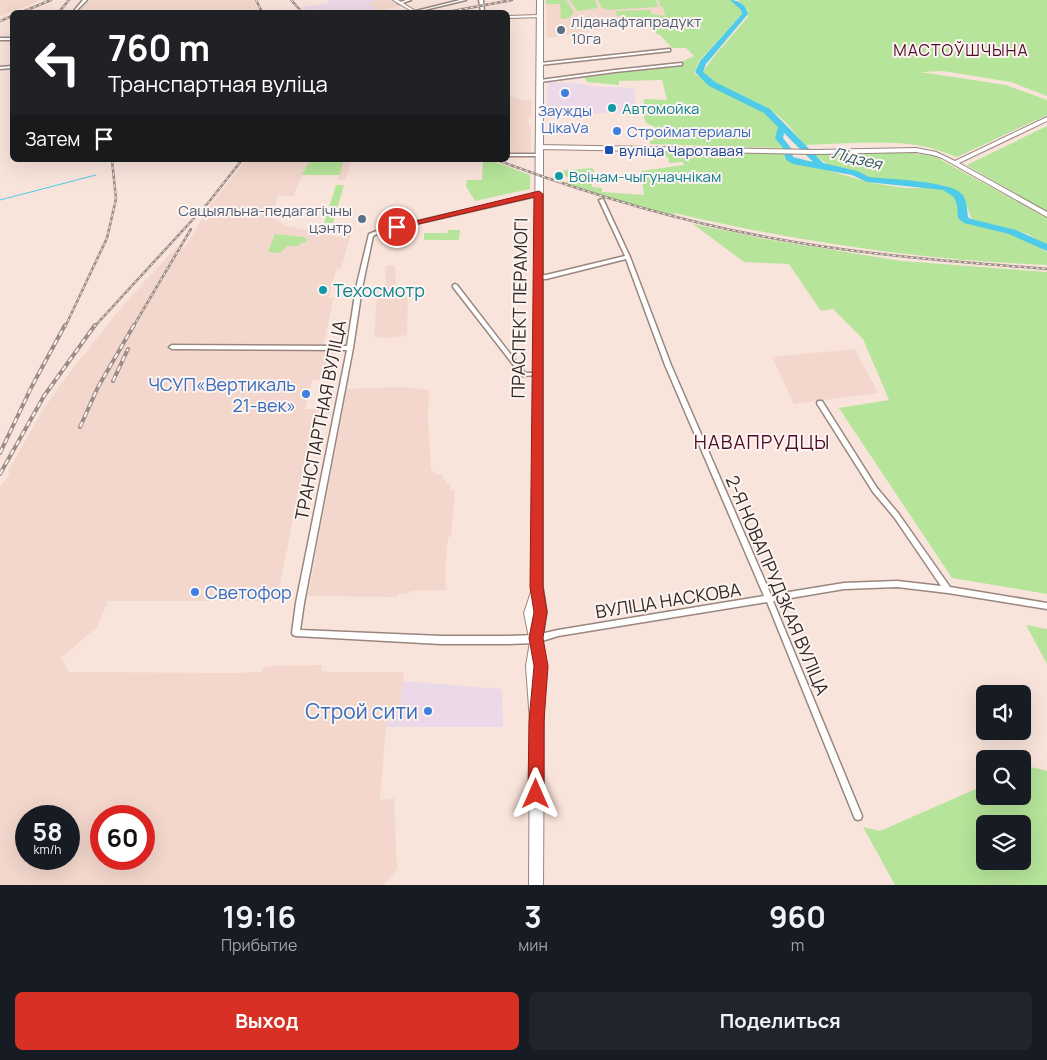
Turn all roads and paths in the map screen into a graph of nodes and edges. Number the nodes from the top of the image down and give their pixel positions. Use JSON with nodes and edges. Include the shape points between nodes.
{"nodes":[{"id":1,"x":85,"y":0,"type":"edge"},
{"id":2,"x":409,"y":0,"type":"edge"},
{"id":3,"x":464,"y":0,"type":"edge"},
{"id":4,"x":540,"y":0,"type":"edge"},
{"id":5,"x":398,"y":1,"type":"edge"},
{"id":6,"x":76,"y":10,"type":"edge"},
{"id":7,"x":411,"y":10,"type":"edge"},
{"id":8,"x":422,"y":10,"type":"edge"},
{"id":9,"x":540,"y":16,"type":"junction"},
{"id":10,"x":510,"y":17,"type":"edge"},
{"id":11,"x":669,"y":50,"type":"dead end"},
{"id":12,"x":540,"y":64,"type":"junction"},
{"id":13,"x":681,"y":64,"type":"dead end"},
{"id":14,"x":540,"y":81,"type":"junction"},
{"id":15,"x":1047,"y":119,"type":"edge"},
{"id":16,"x":538,"y":151,"type":"junction"},
{"id":17,"x":510,"y":155,"type":"edge"},
{"id":18,"x":955,"y":163,"type":"junction"},
{"id":19,"x":539,"y":194,"type":"junction"},
{"id":20,"x":601,"y":200,"type":"dead end"},
{"id":21,"x":1047,"y":215,"type":"edge"},
{"id":22,"x":628,"y":257,"type":"junction"},
{"id":23,"x":538,"y":277,"type":"junction"},
{"id":24,"x":454,"y":286,"type":"dead end"},
{"id":25,"x":172,"y":347,"type":"dead end"},
{"id":26,"x":350,"y":348,"type":"junction"},
{"id":27,"x":537,"y":374,"type":"junction"},
{"id":28,"x":820,"y":403,"type":"dead end"},
{"id":29,"x":948,"y":590,"type":"junction"},
{"id":30,"x":769,"y":599,"type":"junction"},
{"id":31,"x":1047,"y":606,"type":"edge"},
{"id":32,"x":296,"y":633,"type":"joint"},
{"id":33,"x":536,"y":638,"type":"junction"},
{"id":34,"x":858,"y":816,"type":"dead end"},
{"id":35,"x":536,"y":885,"type":"edge"}],
"edges":[{"from":1,"to":6,"type":"street"},
{"from":2,"to":5,"type":"street"},
{"from":3,"to":8,"type":"street"},
{"from":4,"to":9,"type":"main road","name":"ПРАСПЕКТ ПЕРАМОГІ"},
{"from":5,"to":7,"type":"street"},
{"from":9,"to":10,"type":"street"},
{"from":9,"to":12,"type":"main road","name":"ПРАСПЕКТ ПЕРАМОГІ"},
{"from":11,"to":12,"type":"street"},
{"from":12,"to":14,"type":"main road","name":"ПРАСПЕКТ ПЕРАМОГІ"},
{"from":13,"to":14,"type":"street"},
{"from":14,"to":16,"type":"main road","name":"ПРАСПЕКТ ПЕРАМОГІ"},
{"from":15,"to":18,"type":"street"},
{"from":16,"to":17,"type":"street"},
{"from":16,"to":18,"type":"street","via":[[916,150],[934,153]]},
{"from":16,"to":19,"type":"main road","name":"ПРАСПЕКТ ПЕРАМОГІ"},
{"from":18,"to":21,"type":"street"},
{"from":19,"to":23,"type":"main road","name":"ПРАСПЕКТ ПЕРАМОГІ"},
{"from":19,"to":26,"type":"street","name":"ТРАНСПАРТНАЯ ВУЛІЦА","via":[[371,235],[358,288]]},
{"from":20,"to":22,"type":"street","name":"2-Я НОВАПРУДЗКАЯ ВУЛІЦА"},
{"from":22,"to":23,"type":"street"},
{"from":22,"to":30,"type":"street","name":"2-Я НОВАПРУДЗКАЯ ВУЛІЦА","via":[[668,365]]},
{"from":23,"to":27,"type":"main road","name":"ПРАСПЕКТ ПЕРАМОГІ"},
{"from":24,"to":27,"type":"street","via":[[524,375]]},
{"from":25,"to":26,"type":"street"},
{"from":26,"to":32,"type":"street","name":"ТРАНСПАРТНАЯ ВУЛІЦА"},
{"from":27,"to":33,"type":"main road","name":"ПРАСПЕКТ ПЕРАМОГІ","via":[[537,587],[541,612]]},
{"from":28,"to":29,"type":"street","via":[[875,490]]},
{"from":29,"to":30,"type":"street","name":"ВУЛІЦА НАСКОВА","via":[[898,584],[844,586]]},
{"from":29,"to":31,"type":"street","name":"ВУЛІЦА НАСКОВА"},
{"from":30,"to":33,"type":"street","name":"ВУЛІЦА НАСКОВА"},
{"from":30,"to":34,"type":"street","name":"2-Я НОВАПРУДЗКАЯ ВУЛІЦА"},
{"from":32,"to":33,"type":"street","name":"ВУЛІЦА НАСКОВА","via":[[441,640]]},
{"from":33,"to":35,"type":"main road","name":"ПРАСПЕКТ ПЕРАМОГІ","via":[[532,666],[537,721]]}]}
